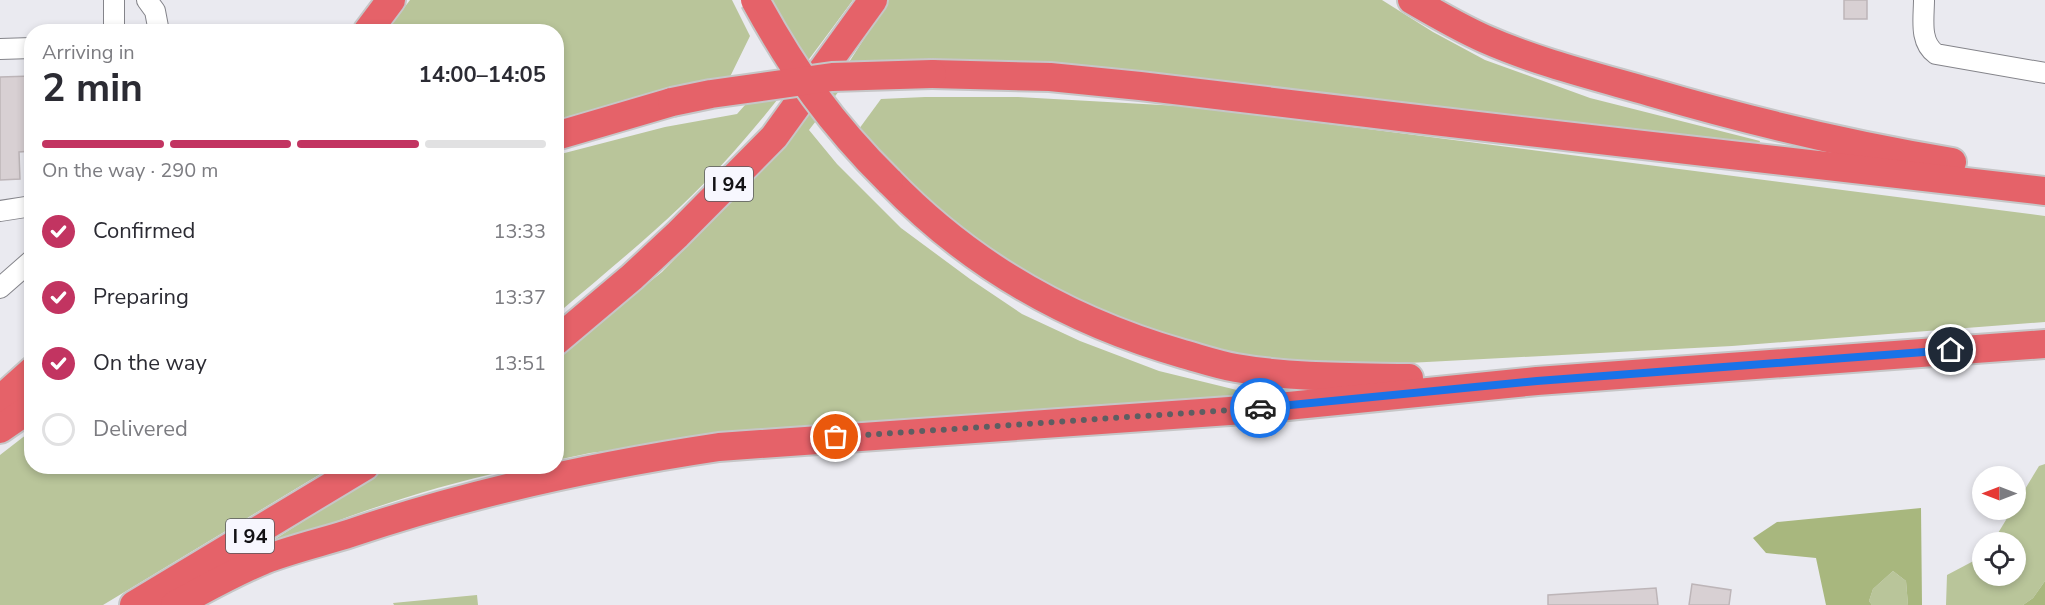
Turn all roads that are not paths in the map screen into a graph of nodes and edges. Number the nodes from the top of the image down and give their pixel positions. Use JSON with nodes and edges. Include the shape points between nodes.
{"nodes":[{"id":1,"x":114,"y":0,"type":"edge"},
{"id":2,"x":147,"y":0,"type":"edge"},
{"id":3,"x":391,"y":0,"type":"edge"},
{"id":4,"x":755,"y":0,"type":"edge"},
{"id":5,"x":873,"y":0,"type":"edge"},
{"id":6,"x":1412,"y":0,"type":"edge"},
{"id":7,"x":1924,"y":0,"type":"edge"},
{"id":8,"x":114,"y":24,"type":"edge"},
{"id":9,"x":157,"y":24,"type":"edge"},
{"id":10,"x":372,"y":24,"type":"edge"},
{"id":11,"x":24,"y":48,"type":"edge"},
{"id":12,"x":0,"y":49,"type":"edge"},
{"id":13,"x":2045,"y":73,"type":"edge"},
{"id":14,"x":564,"y":133,"type":"edge"},
{"id":15,"x":2045,"y":181,"type":"edge"},
{"id":16,"x":2045,"y":191,"type":"edge"},
{"id":17,"x":24,"y":207,"type":"edge"},
{"id":18,"x":0,"y":211,"type":"edge"},
{"id":19,"x":24,"y":267,"type":"edge"},
{"id":20,"x":0,"y":288,"type":"edge"},
{"id":21,"x":564,"y":334,"type":"edge"},
{"id":22,"x":2045,"y":344,"type":"edge"},
{"id":23,"x":24,"y":378,"type":"edge"},
{"id":24,"x":1537,"y":381,"type":"junction"},
{"id":25,"x":0,"y":400,"type":"edge"},
{"id":26,"x":24,"y":412,"type":"edge"},
{"id":27,"x":0,"y":429,"type":"edge"},
{"id":28,"x":352,"y":474,"type":"edge"},
{"id":29,"x":561,"y":474,"type":"edge"},
{"id":30,"x":564,"y":474,"type":"edge"},
{"id":31,"x":134,"y":605,"type":"edge"},
{"id":32,"x":175,"y":605,"type":"edge"}],
"edges":[{"from":1,"to":8,"type":"street"},
{"from":2,"to":9,"type":"street"},
{"from":3,"to":10,"type":"highway"},
{"from":4,"to":24,"type":"highway","bridge":true,"via":[[819,104],[918,211],[990,267],[1079,316],[1157,346],[1234,368],[1300,376]]},
{"from":5,"to":21,"type":"highway","number":"I 94","via":[[774,138],[677,235]]},
{"from":6,"to":15,"type":"highway","via":[[1485,39],[1525,55],[1693,105],[1846,142]]},
{"from":7,"to":13,"type":"street","via":[[1926,45],[1935,54]]},
{"from":11,"to":12,"type":"street"},
{"from":14,"to":16,"type":"highway","bridge":true,"via":[[672,102],[832,77],[1050,77]]},
{"from":17,"to":18,"type":"street"},
{"from":19,"to":20,"type":"street"},
{"from":22,"to":24,"type":"highway"},
{"from":23,"to":25,"type":"highway"},
{"from":24,"to":30,"type":"highway","via":[[1258,409],[719,447]]},
{"from":26,"to":27,"type":"highway"},
{"from":28,"to":31,"type":"highway","number":"I 94"},
{"from":29,"to":32,"type":"highway","via":[[392,519],[267,559]]}]}
